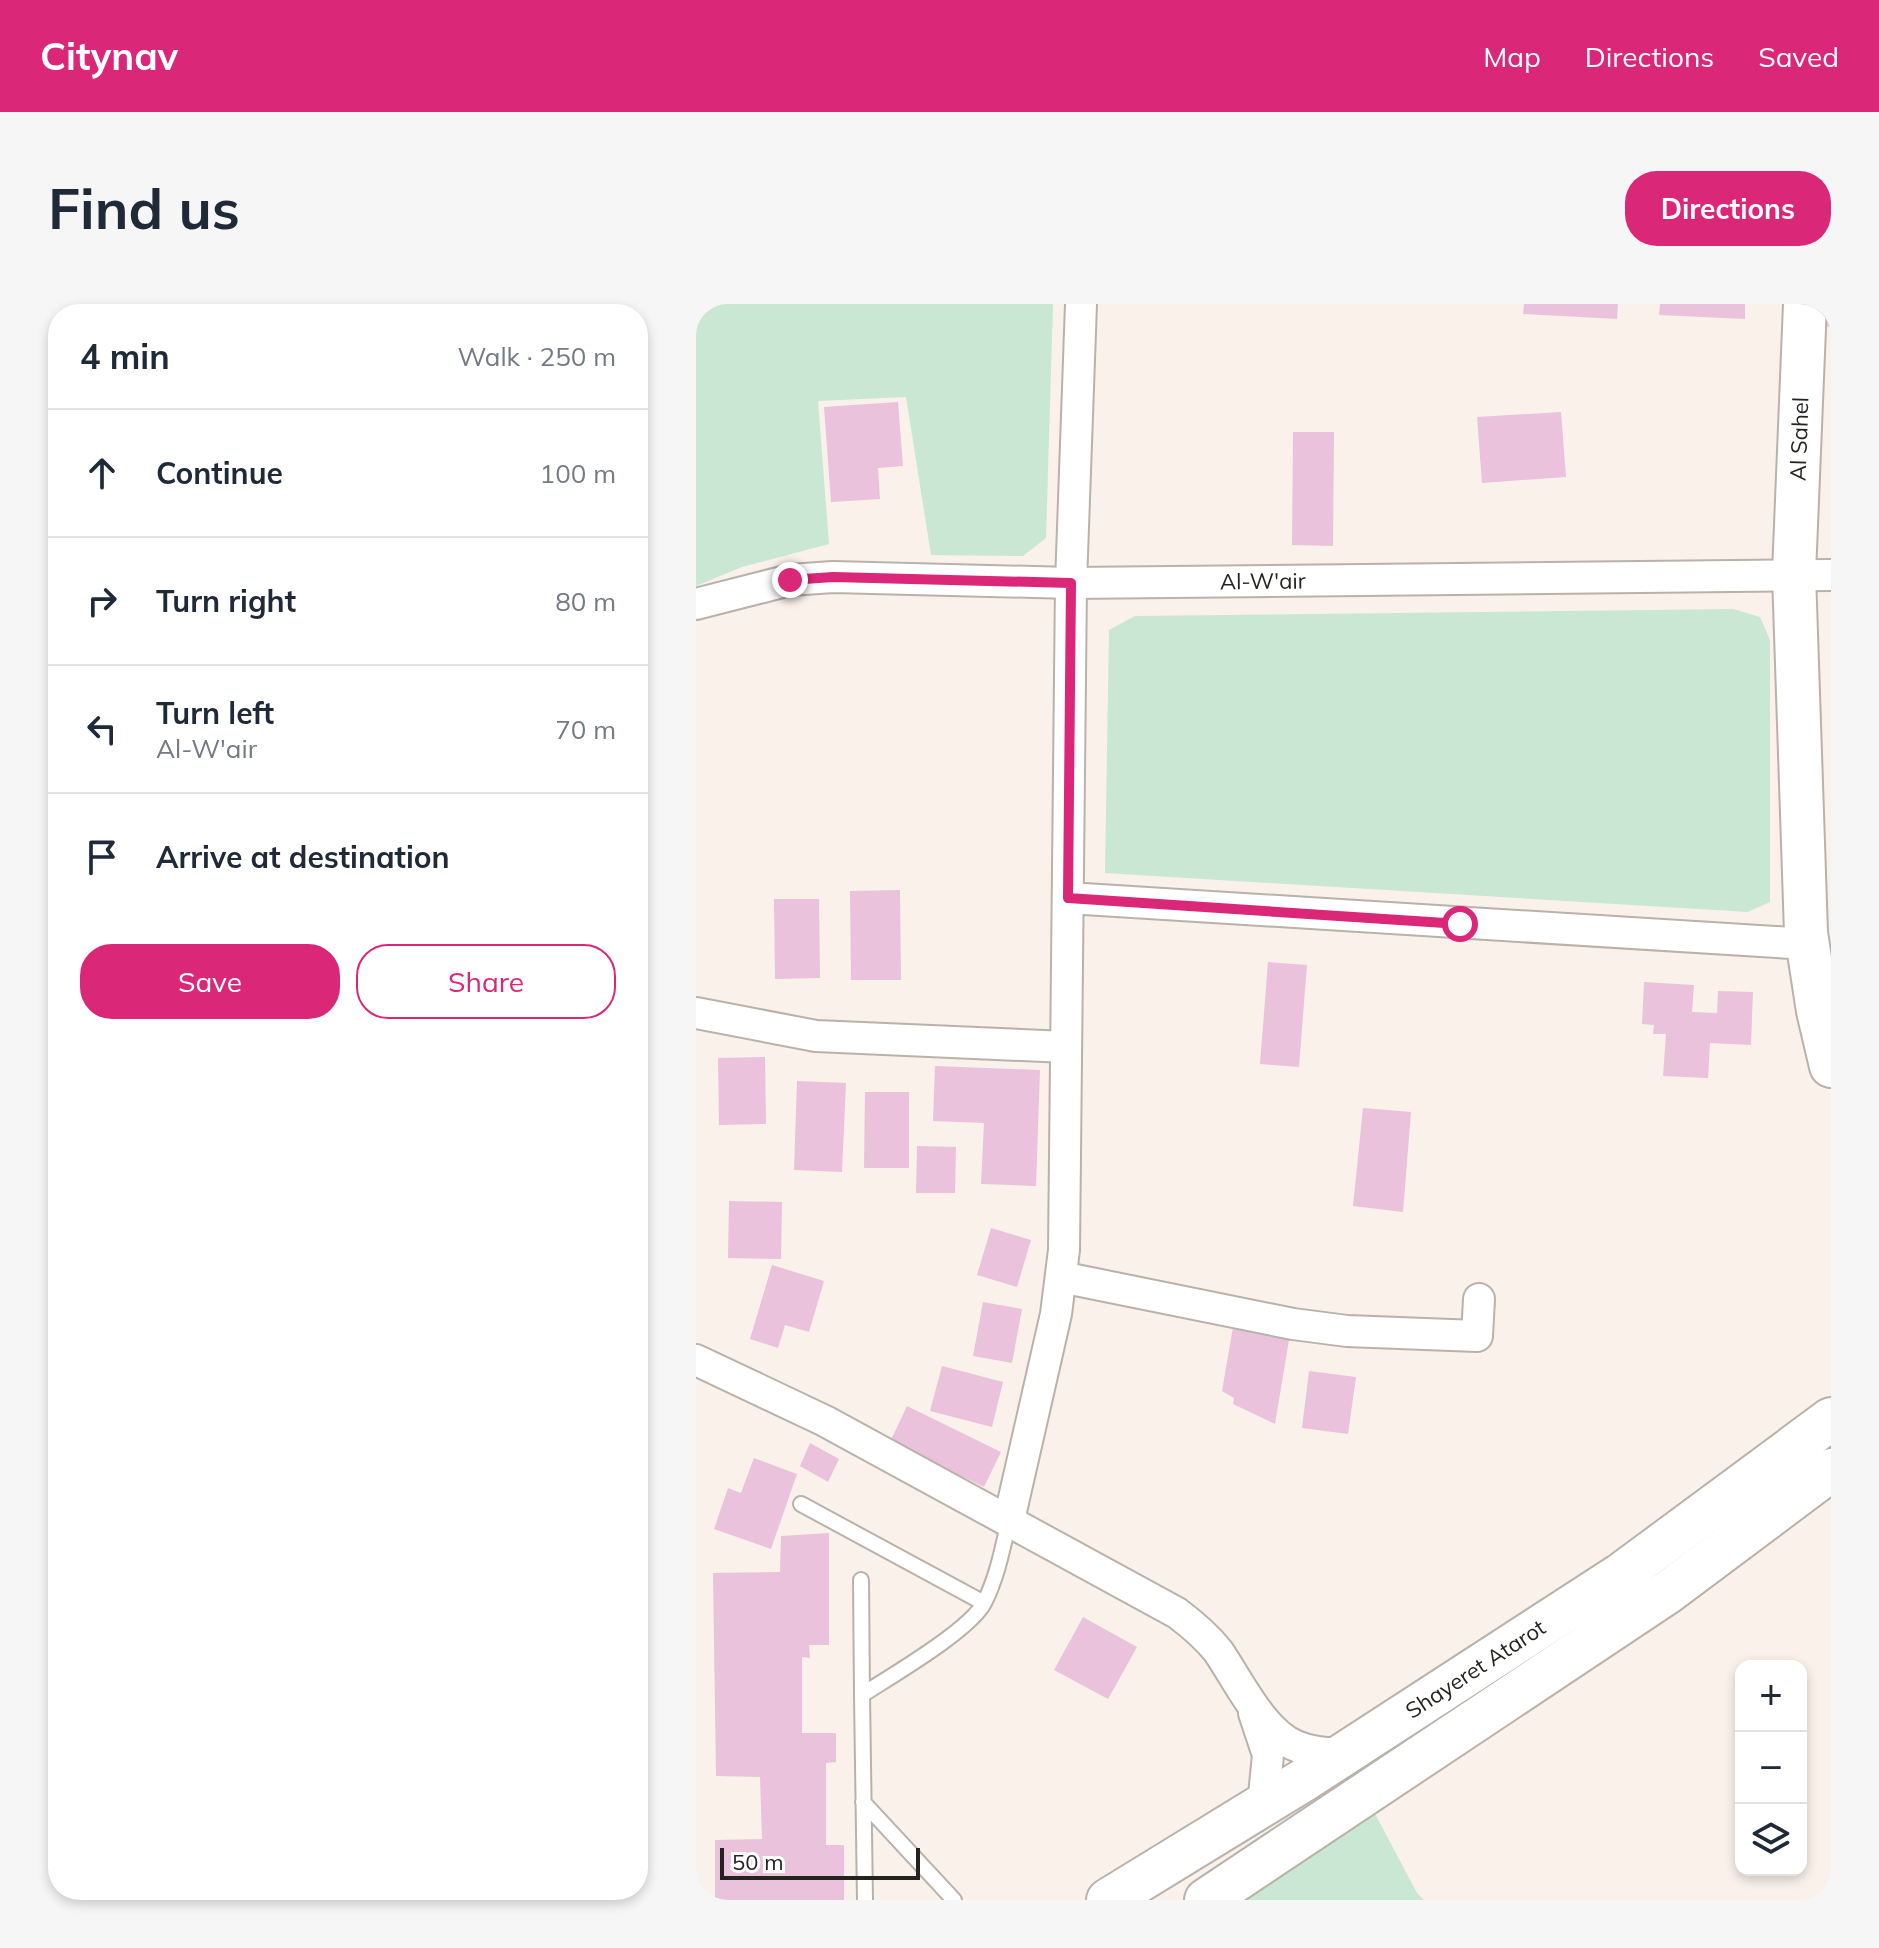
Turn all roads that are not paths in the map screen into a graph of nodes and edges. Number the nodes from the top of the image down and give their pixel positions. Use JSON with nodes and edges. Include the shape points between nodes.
{"nodes":[{"id":1,"x":1081,"y":304,"type":"edge"},
{"id":2,"x":1805,"y":304,"type":"edge"},
{"id":3,"x":1813,"y":574,"type":"edge"},
{"id":4,"x":1071,"y":583,"type":"junction"},
{"id":5,"x":696,"y":604,"type":"edge"},
{"id":6,"x":1068,"y":898,"type":"junction"},
{"id":7,"x":1808,"y":944,"type":"junction"},
{"id":8,"x":696,"y":1013,"type":"edge"},
{"id":9,"x":1066,"y":1047,"type":"junction"},
{"id":10,"x":1831,"y":1066,"type":"edge"},
{"id":11,"x":1061,"y":1277,"type":"junction"},
{"id":12,"x":1479,"y":1299,"type":"dead end"},
{"id":13,"x":696,"y":1360,"type":"edge"},
{"id":14,"x":1831,"y":1419,"type":"edge"},
{"id":15,"x":1831,"y":1470,"type":"edge"},
{"id":16,"x":801,"y":1504,"type":"dead end"},
{"id":17,"x":1009,"y":1520,"type":"junction"},
{"id":18,"x":861,"y":1580,"type":"dead end"},
{"id":19,"x":984,"y":1603,"type":"junction"},
{"id":20,"x":862,"y":1695,"type":"junction"},
{"id":21,"x":1247,"y":1697,"type":"junction"},
{"id":22,"x":1345,"y":1754,"type":"junction"},
{"id":23,"x":863,"y":1802,"type":"junction"},
{"id":24,"x":1263,"y":1805,"type":"junction"},
{"id":25,"x":865,"y":1900,"type":"edge"},
{"id":26,"x":954,"y":1900,"type":"edge"},
{"id":27,"x":1108,"y":1900,"type":"edge"},
{"id":28,"x":1206,"y":1900,"type":"edge"}],
"edges":[{"from":1,"to":4,"type":"street"},
{"from":2,"to":3,"type":"main road","name":"Al Sahel"},
{"from":3,"to":4,"type":"street","name":"Al-W'air"},
{"from":3,"to":7,"type":"main road","name":"Al Sahel"},
{"from":4,"to":5,"type":"street","name":"Al-W'air","via":[[833,577],[790,580]]},
{"from":4,"to":6,"type":"street"},
{"from":6,"to":7,"type":"street"},
{"from":6,"to":9,"type":"street"},
{"from":7,"to":10,"type":"main road","name":"Al Sahel"},
{"from":8,"to":9,"type":"street","via":[[816,1036]]},
{"from":9,"to":11,"type":"street"},
{"from":11,"to":12,"type":"street","via":[[1347,1331],[1477,1336]]},
{"from":11,"to":17,"type":"street"},
{"from":13,"to":17,"type":"street","via":[[825,1421]]},
{"from":14,"to":22,"type":"main road","name":"Shayeret Atarot","via":[[1623,1573]]},
{"from":15,"to":28,"type":"main road","name":"Shayeret Atarot","via":[[1668,1592]]},
{"from":16,"to":19,"type":"lane"},
{"from":17,"to":19,"type":"lane"},
{"from":17,"to":21,"type":"street","via":[[1177,1613],[1217,1650]]},
{"from":18,"to":20,"type":"lane"},
{"from":19,"to":20,"type":"lane","via":[[950,1637]]},
{"from":20,"to":23,"type":"lane"},
{"from":21,"to":22,"type":"street","via":[[1293,1745]]},
{"from":21,"to":24,"type":"street","via":[[1268,1755]]},
{"from":22,"to":24,"type":"main road","name":"Shayeret Atarot"},
{"from":23,"to":25,"type":"lane"},
{"from":23,"to":26,"type":"lane"},
{"from":24,"to":27,"type":"main road","name":"Shayeret Atarot"}]}
